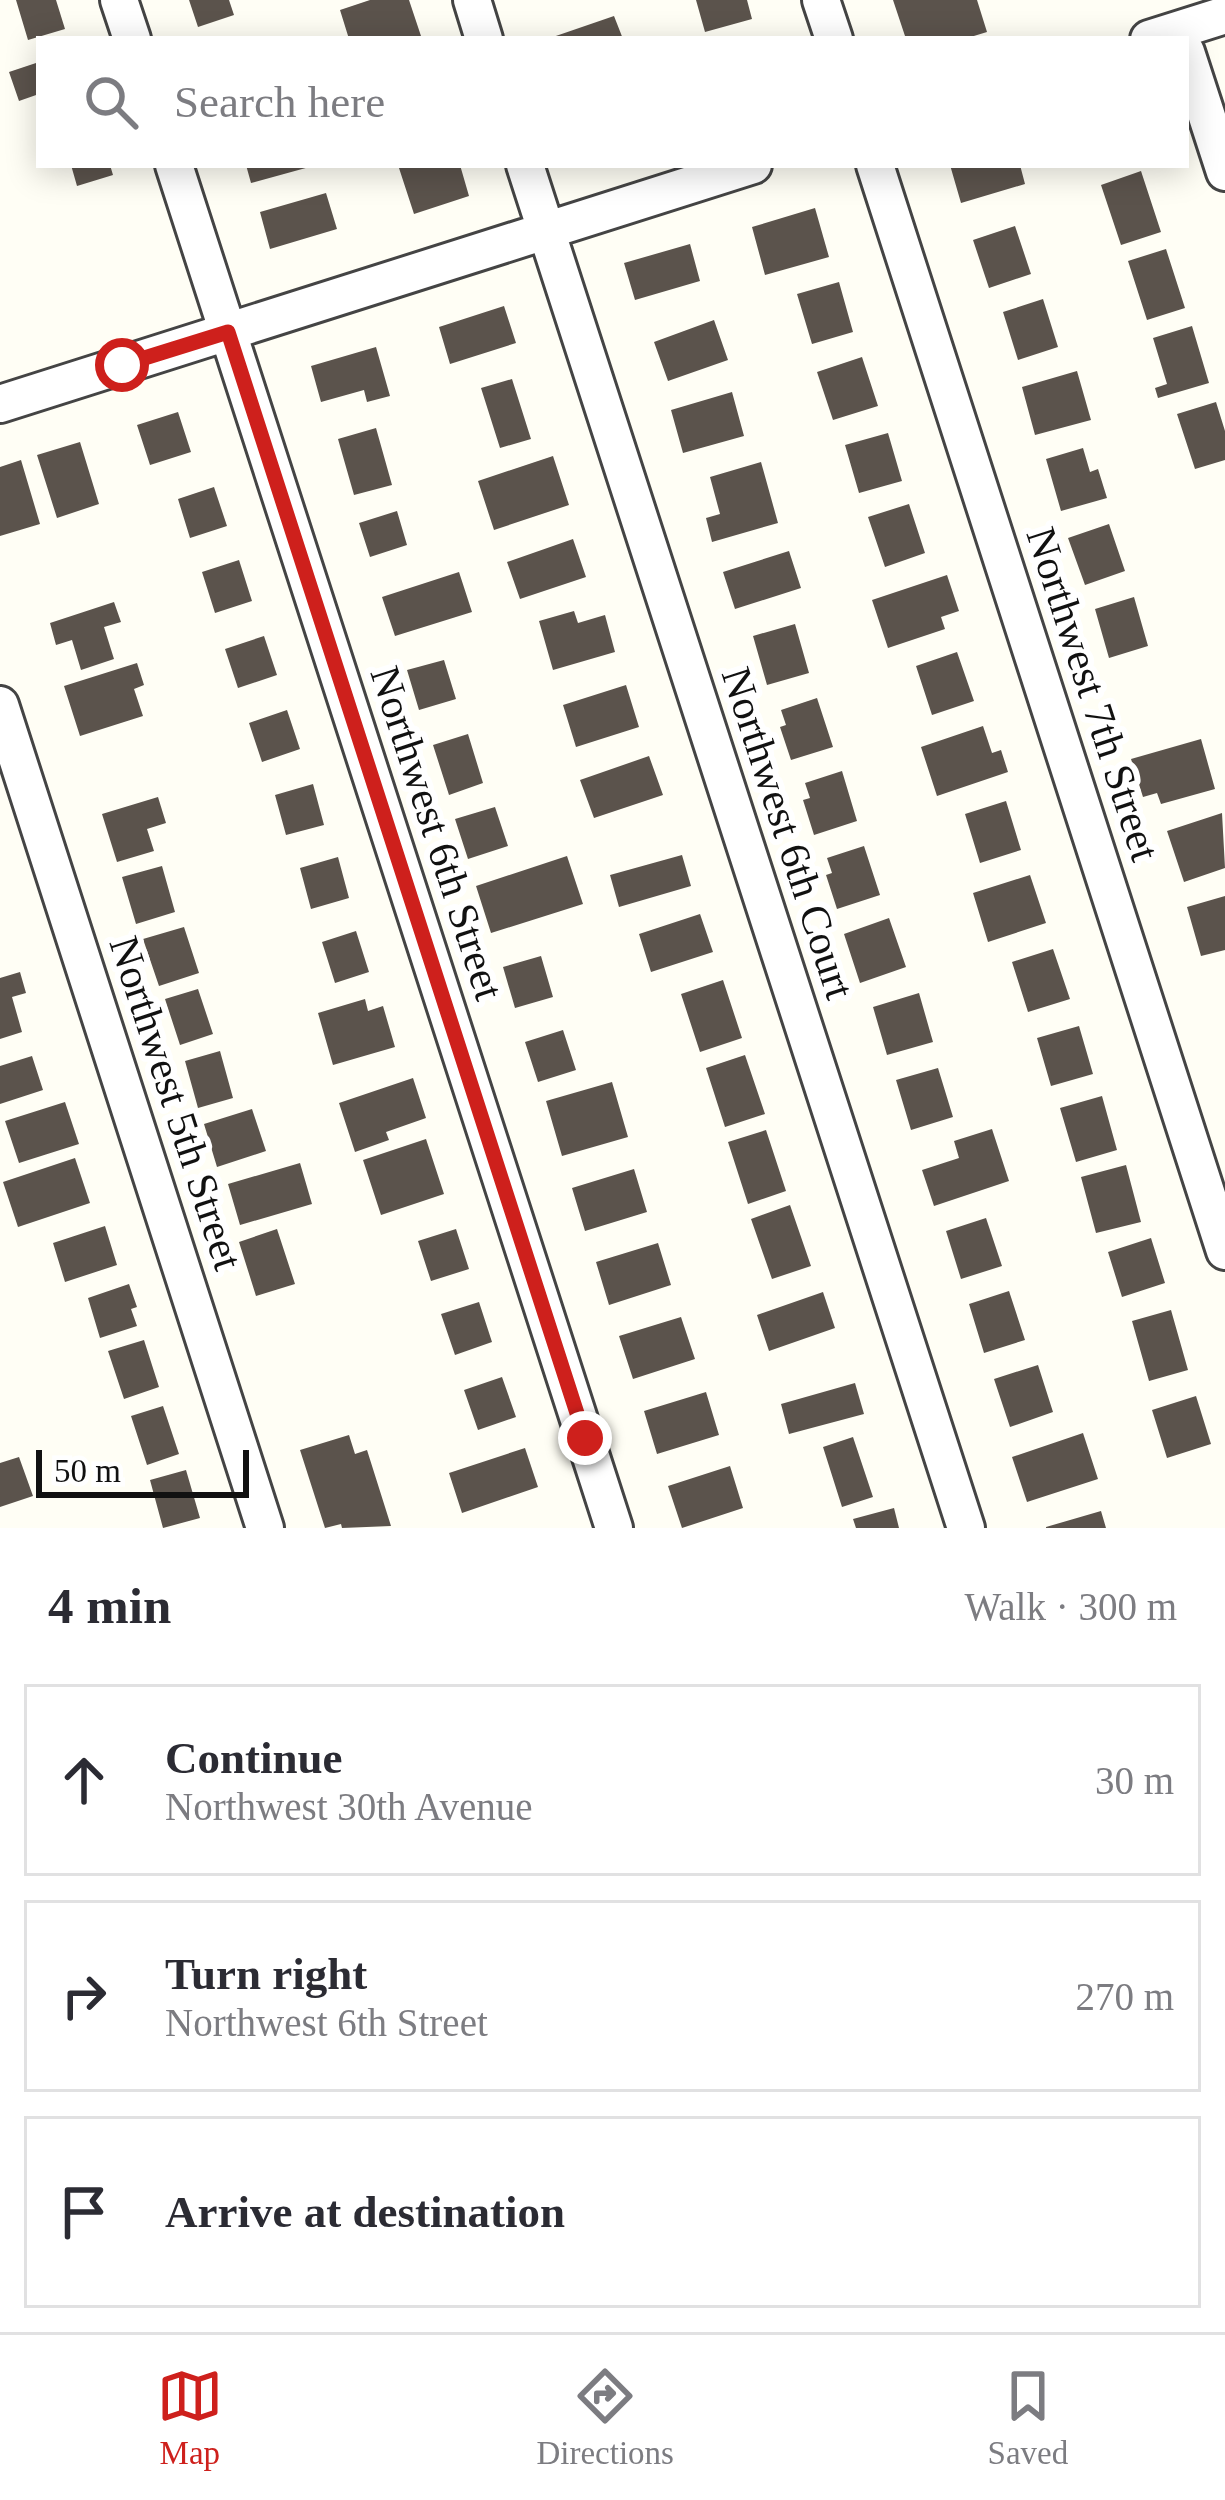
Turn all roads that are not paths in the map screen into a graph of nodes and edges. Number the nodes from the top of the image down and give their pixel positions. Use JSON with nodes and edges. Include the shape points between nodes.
{"nodes":[{"id":1,"x":119,"y":0,"type":"edge"},
{"id":2,"x":472,"y":0,"type":"edge"},
{"id":3,"x":821,"y":0,"type":"edge"},
{"id":4,"x":1225,"y":15,"type":"edge"},
{"id":5,"x":1173,"y":32,"type":"edge"},
{"id":6,"x":131,"y":36,"type":"edge"},
{"id":7,"x":483,"y":36,"type":"edge"},
{"id":8,"x":833,"y":36,"type":"edge"},
{"id":9,"x":1189,"y":75,"type":"edge"},
{"id":10,"x":175,"y":168,"type":"edge"},
{"id":11,"x":526,"y":168,"type":"edge"},
{"id":12,"x":743,"y":168,"type":"edge"},
{"id":13,"x":875,"y":168,"type":"edge"},
{"id":14,"x":1225,"y":172,"type":"edge"},
{"id":15,"x":546,"y":230,"type":"junction"},
{"id":16,"x":228,"y":332,"type":"junction"},
{"id":17,"x":0,"y":404,"type":"edge"},
{"id":18,"x":0,"y":705,"type":"edge"},
{"id":19,"x":1225,"y":1251,"type":"edge"},
{"id":20,"x":266,"y":1528,"type":"edge"},
{"id":21,"x":614,"y":1528,"type":"edge"},
{"id":22,"x":966,"y":1528,"type":"edge"}],
"edges":[{"from":1,"to":6,"type":"street"},
{"from":2,"to":7,"type":"street"},
{"from":3,"to":8,"type":"street"},
{"from":4,"to":5,"type":"street"},
{"from":9,"to":14,"type":"street"},
{"from":10,"to":16,"type":"street","name":"Northwest 6th Street"},
{"from":11,"to":15,"type":"street","name":"Northwest 6th Court"},
{"from":12,"to":15,"type":"street"},
{"from":13,"to":19,"type":"street","name":"Northwest 7th Street"},
{"from":15,"to":16,"type":"street"},
{"from":15,"to":22,"type":"street","name":"Northwest 6th Court"},
{"from":16,"to":17,"type":"street"},
{"from":16,"to":21,"type":"street","name":"Northwest 6th Street"},
{"from":18,"to":20,"type":"street","name":"Northwest 5th Street"}]}
